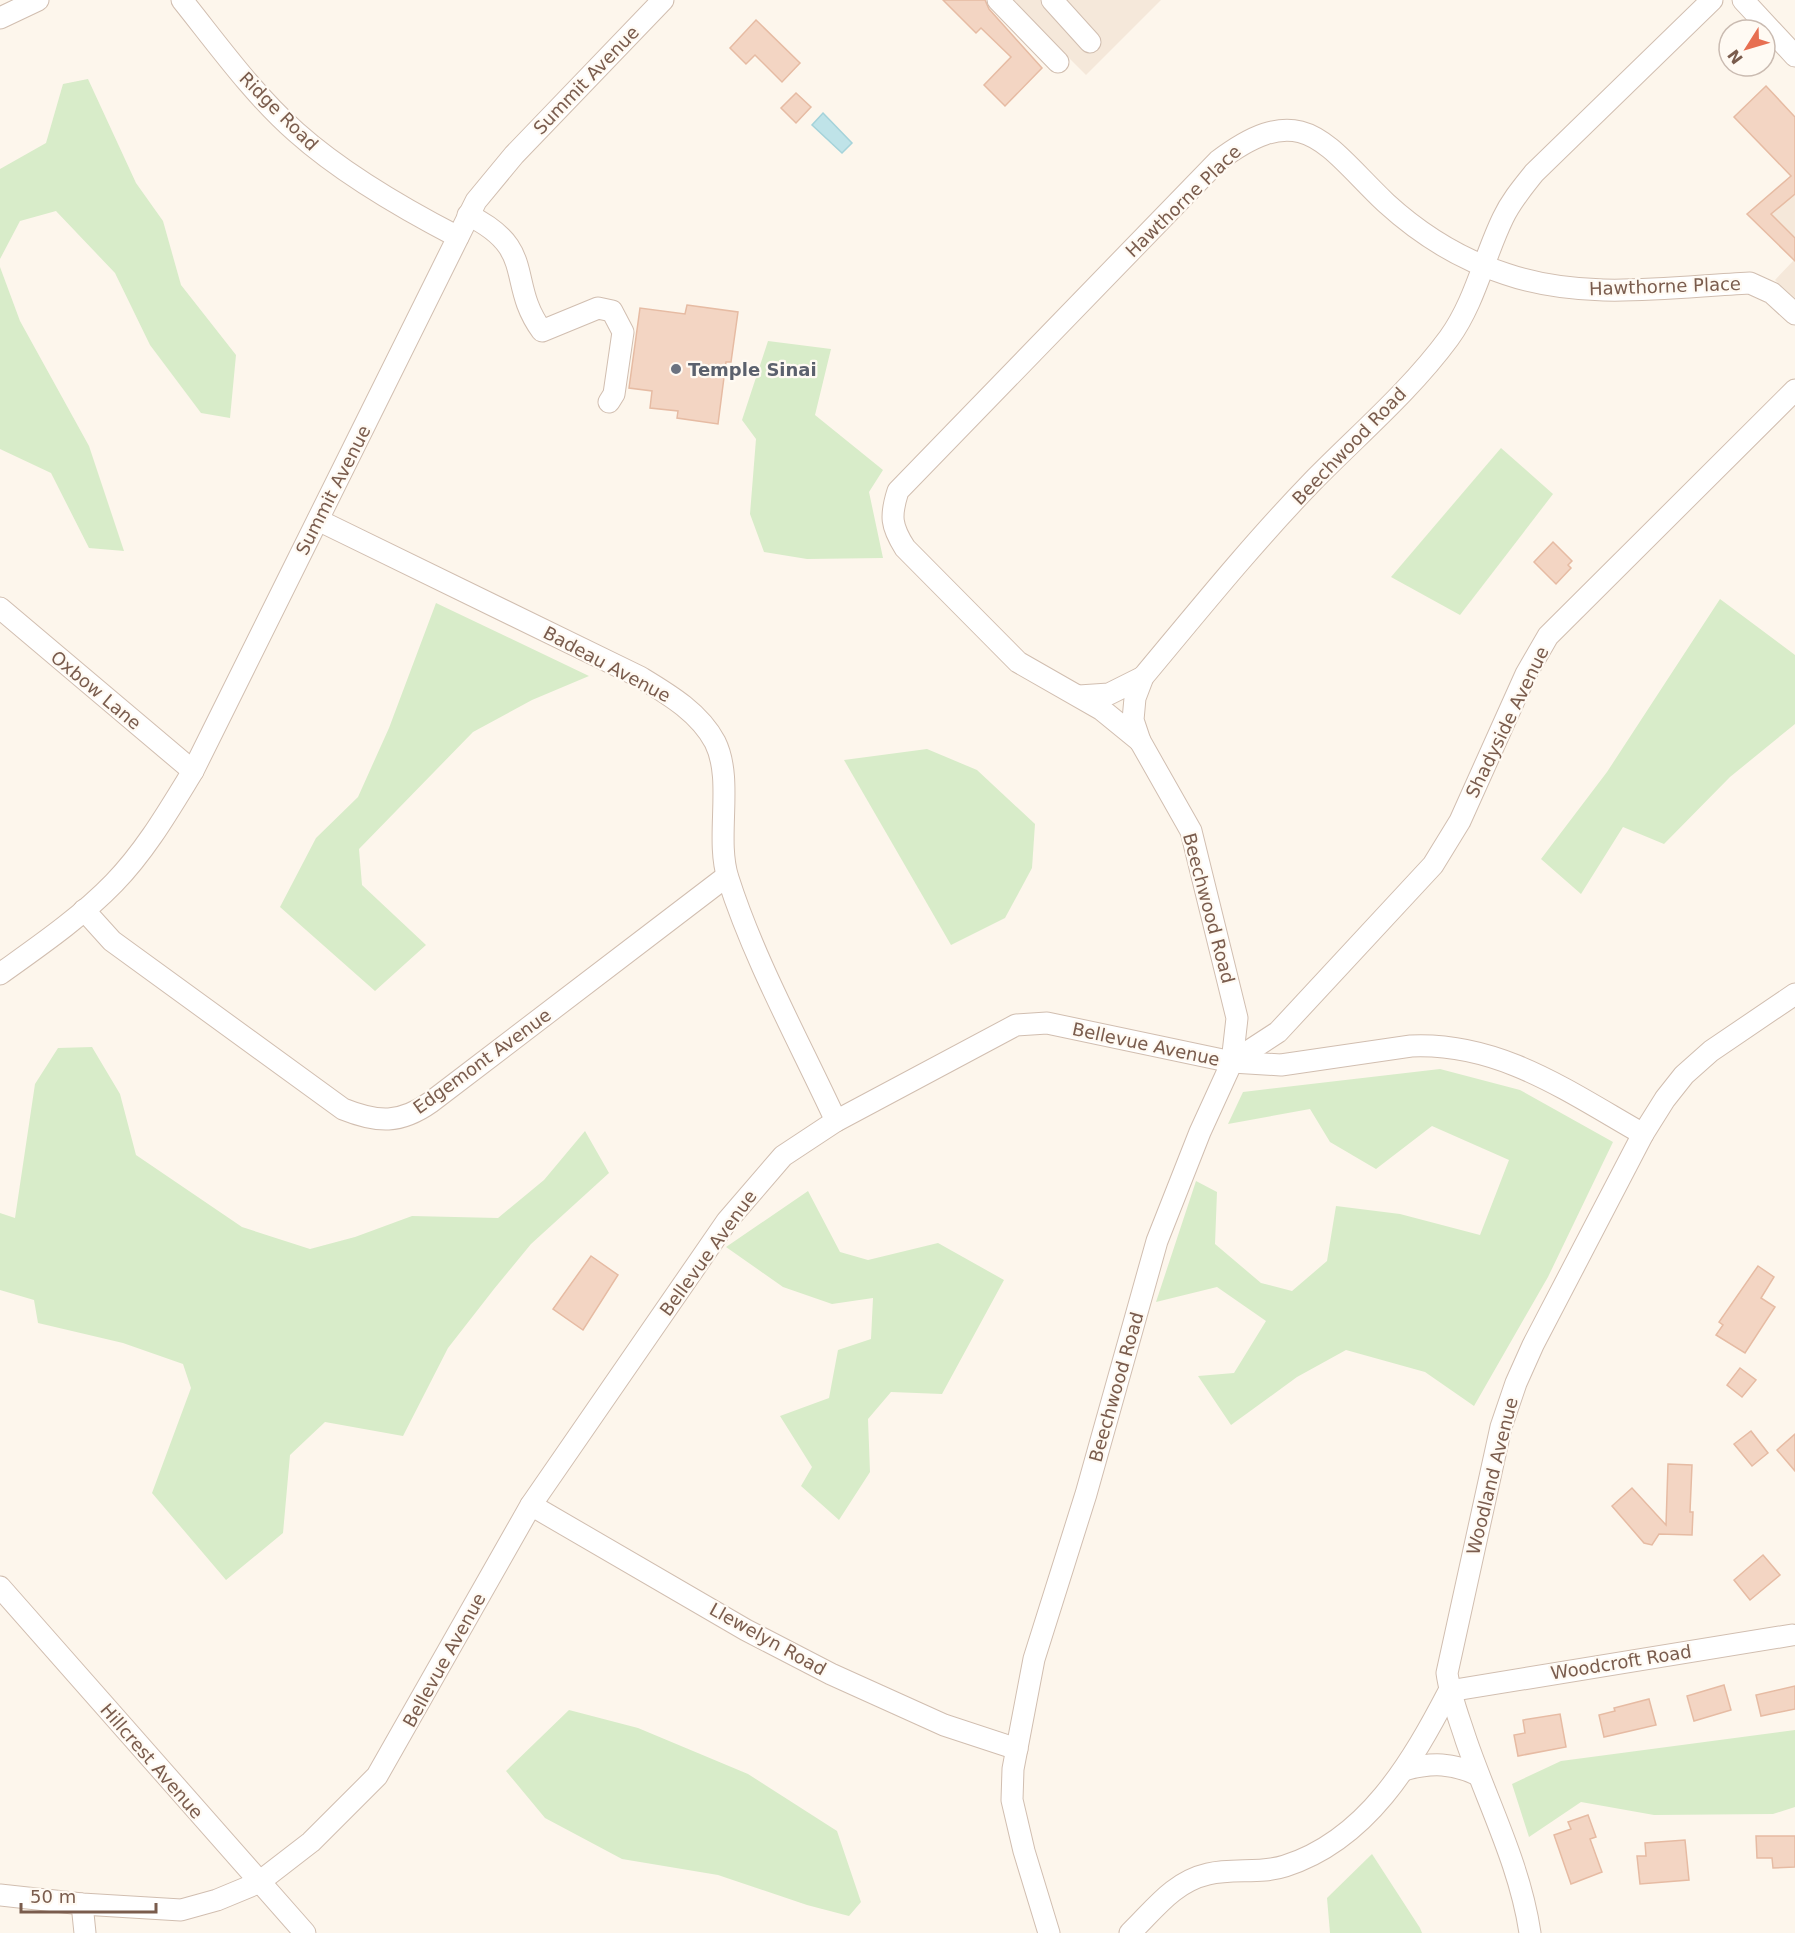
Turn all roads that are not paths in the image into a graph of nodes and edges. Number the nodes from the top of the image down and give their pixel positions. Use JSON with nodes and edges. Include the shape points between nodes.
{"nodes":[{"id":1,"x":38,"y":0,"type":"edge"},
{"id":2,"x":182,"y":0,"type":"edge"},
{"id":3,"x":663,"y":0,"type":"edge"},
{"id":4,"x":998,"y":0,"type":"edge"},
{"id":5,"x":1052,"y":0,"type":"edge"},
{"id":6,"x":1712,"y":0,"type":"edge"},
{"id":7,"x":1743,"y":0,"type":"edge"},
{"id":8,"x":0,"y":18,"type":"edge"},
{"id":9,"x":1090,"y":42,"type":"dead end"},
{"id":10,"x":1795,"y":56,"type":"edge"},
{"id":11,"x":1058,"y":62,"type":"dead end"},
{"id":12,"x":468,"y":215,"type":"junction"},
{"id":13,"x":458,"y":237,"type":"junction"},
{"id":14,"x":1485,"y":266,"type":"junction"},
{"id":15,"x":1795,"y":314,"type":"edge"},
{"id":16,"x":1795,"y":390,"type":"edge"},
{"id":17,"x":609,"y":402,"type":"dead end"},
{"id":18,"x":318,"y":520,"type":"junction"},
{"id":19,"x":0,"y":608,"type":"edge"},
{"id":20,"x":1143,"y":677,"type":"junction"},
{"id":21,"x":1079,"y":696,"type":"junction"},
{"id":22,"x":1140,"y":741,"type":"junction"},
{"id":23,"x":193,"y":771,"type":"junction"},
{"id":24,"x":727,"y":876,"type":"junction"},
{"id":25,"x":84,"y":910,"type":"junction"},
{"id":26,"x":0,"y":974,"type":"edge"},
{"id":27,"x":1795,"y":994,"type":"edge"},
{"id":28,"x":1232,"y":1062,"type":"junction"},
{"id":29,"x":836,"y":1121,"type":"junction"},
{"id":30,"x":1643,"y":1134,"type":"junction"},
{"id":31,"x":531,"y":1505,"type":"junction"},
{"id":32,"x":0,"y":1587,"type":"edge"},
{"id":33,"x":1794,"y":1634,"type":"edge"},
{"id":34,"x":1449,"y":1691,"type":"junction"},
{"id":35,"x":1017,"y":1749,"type":"junction"},
{"id":36,"x":1404,"y":1770,"type":"junction"},
{"id":37,"x":1478,"y":1775,"type":"junction"},
{"id":38,"x":258,"y":1882,"type":"junction"},
{"id":39,"x":0,"y":1895,"type":"edge"},
{"id":40,"x":82,"y":1904,"type":"junction"},
{"id":41,"x":86,"y":1933,"type":"edge"},
{"id":42,"x":305,"y":1933,"type":"edge"},
{"id":43,"x":1049,"y":1933,"type":"edge"},
{"id":44,"x":1130,"y":1933,"type":"edge"},
{"id":45,"x":1530,"y":1933,"type":"edge"}],
"edges":[{"from":1,"to":8,"type":"street"},
{"from":2,"to":13,"type":"street","name":"Ridge Road","via":[[255,91],[295,131],[332,162]]},
{"from":3,"to":12,"type":"street","name":"Summit Avenue","via":[[514,155]]},
{"from":4,"to":11,"type":"street"},
{"from":5,"to":9,"type":"street"},
{"from":6,"to":14,"type":"street","name":"Beechwood Road","via":[[1515,195]]},
{"from":7,"to":10,"type":"street"},
{"from":12,"to":13,"type":"street","name":"Summit Avenue"},
{"from":12,"to":17,"type":"street","via":[[503,236],[514,253],[531,317],[542,331],[598,308],[612,311],[623,332],[614,394]]},
{"from":13,"to":18,"type":"street","name":"Summit Avenue"},
{"from":14,"to":15,"type":"street","name":"Hawthorne Place","via":[[1551,285],[1596,292],[1750,284],[1772,293]]},
{"from":14,"to":20,"type":"street","name":"Beechwood Road","via":[[1451,335],[1429,364],[1264,535]]},
{"from":14,"to":21,"type":"street","name":"Hawthorne Place","via":[[1465,259],[1410,222],[1347,160],[1313,135],[1291,130],[1244,141],[1218,161],[898,491],[892,509],[894,530],[905,548],[1018,662]]},
{"from":16,"to":28,"type":"street","name":"Shadyside Avenue","via":[[1548,636],[1526,674],[1460,821],[1433,865],[1278,1032]]},
{"from":18,"to":23,"type":"street","name":"Summit Avenue"},
{"from":18,"to":24,"type":"street","name":"Badeau Avenue","via":[[640,677],[693,713],[717,746]]},
{"from":19,"to":23,"type":"street","name":"Oxbow Lane"},
{"from":20,"to":21,"type":"street","via":[[1109,694]]},
{"from":20,"to":22,"type":"street","name":"Beechwood Road","via":[[1135,698],[1133,720]]},
{"from":21,"to":22,"type":"street","name":"Hawthorne Place"},
{"from":22,"to":28,"type":"street","name":"Beechwood Road","via":[[1191,831],[1237,1018]]},
{"from":23,"to":25,"type":"street","name":"Summit Avenue","via":[[144,848]]},
{"from":24,"to":25,"type":"street","name":"Edgemont Avenue","via":[[431,1102],[403,1117],[382,1120],[367,1119],[343,1109],[112,941]]},
{"from":24,"to":29,"type":"street","name":"Badeau Avenue"},
{"from":25,"to":26,"type":"street","name":"Summit Avenue"},
{"from":27,"to":30,"type":"street","name":"Woodland Avenue","via":[[1711,1051],[1684,1075]]},
{"from":28,"to":29,"type":"street","name":"Bellevue Avenue","via":[[1047,1023],[1016,1025]]},
{"from":28,"to":30,"type":"street","name":"Bellevue Avenue","via":[[1302,1064],[1421,1046],[1471,1050],[1514,1063]]},
{"from":28,"to":35,"type":"street","name":"Beechwood Road","via":[[1157,1241],[1086,1494],[1034,1659]]},
{"from":29,"to":31,"type":"street","name":"Bellevue Avenue","via":[[783,1156],[727,1221]]},
{"from":30,"to":34,"type":"street","name":"Woodland Avenue","via":[[1516,1383],[1501,1427],[1449,1658]]},
{"from":31,"to":35,"type":"street","name":"Llewelyn Road","via":[[821,1669],[944,1725]]},
{"from":31,"to":38,"type":"street","name":"Bellevue Avenue","via":[[376,1776],[311,1842]]},
{"from":32,"to":38,"type":"street","name":"Hillcrest Avenue"},
{"from":33,"to":34,"type":"street","name":"Woodcroft Road"},
{"from":34,"to":36,"type":"street"},
{"from":34,"to":37,"type":"street","name":"Woodland Avenue"},
{"from":35,"to":43,"type":"street","name":"Beechwood Road","via":[[1012,1800]]},
{"from":36,"to":37,"type":"street","via":[[1424,1764],[1450,1764]]},
{"from":36,"to":44,"type":"street","via":[[1370,1814],[1303,1860],[1282,1867],[1209,1874],[1186,1881],[1163,1898]]},
{"from":37,"to":45,"type":"street","name":"Woodland Avenue","via":[[1511,1854]]},
{"from":38,"to":40,"type":"street","name":"Bellevue Avenue","via":[[218,1900],[181,1910]]},
{"from":38,"to":42,"type":"street","name":"Hillcrest Avenue"},
{"from":39,"to":40,"type":"street","name":"Bellevue Avenue"},
{"from":40,"to":41,"type":"street"}]}
